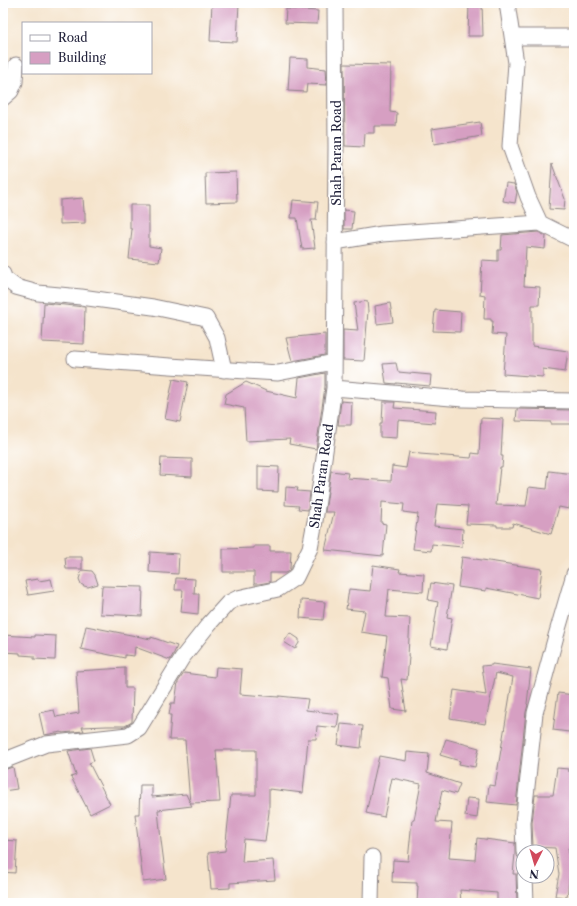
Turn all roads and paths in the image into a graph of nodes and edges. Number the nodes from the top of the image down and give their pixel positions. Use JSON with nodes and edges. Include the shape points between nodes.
{"nodes":[{"id":1,"x":335,"y":3,"type":"edge"},
{"id":2,"x":507,"y":3,"type":"edge"},
{"id":3,"x":512,"y":37,"type":"junction"},
{"id":4,"x":574,"y":37,"type":"edge"},
{"id":5,"x":16,"y":65,"type":"dead end"},
{"id":6,"x":3,"y":98,"type":"edge"},
{"id":7,"x":540,"y":223,"type":"junction"},
{"id":8,"x":574,"y":240,"type":"edge"},
{"id":9,"x":335,"y":242,"type":"junction"},
{"id":10,"x":3,"y":274,"type":"edge"},
{"id":11,"x":75,"y":359,"type":"dead end"},
{"id":12,"x":334,"y":362,"type":"junction"},
{"id":13,"x":224,"y":370,"type":"junction"},
{"id":14,"x":334,"y":388,"type":"junction"},
{"id":15,"x":574,"y":401,"type":"edge"},
{"id":16,"x":574,"y":574,"type":"edge"},
{"id":17,"x":3,"y":761,"type":"edge"},
{"id":18,"x":523,"y":844,"type":"edge"},
{"id":19,"x":372,"y":857,"type":"dead end"},
{"id":20,"x":525,"y":884,"type":"edge"},
{"id":21,"x":371,"y":903,"type":"edge"},
{"id":22,"x":526,"y":903,"type":"edge"}],
"edges":[{"from":1,"to":9,"type":"street","name":"Shah Paran Road"},
{"from":2,"to":3,"type":"street"},
{"from":3,"to":4,"type":"street"},
{"from":3,"to":7,"type":"street","via":[[516,63],[510,146]]},
{"from":5,"to":6,"type":"street","via":[[11,91]]},
{"from":7,"to":8,"type":"street"},
{"from":7,"to":9,"type":"street","via":[[382,234]]},
{"from":9,"to":12,"type":"street","name":"Shah Paran Road"},
{"from":10,"to":13,"type":"street","via":[[4,278],[16,287],[38,292],[153,307],[206,318],[217,338]]},
{"from":11,"to":13,"type":"street"},
{"from":12,"to":13,"type":"street","via":[[278,373]]},
{"from":12,"to":14,"type":"street","name":"Shah Paran Road"},
{"from":14,"to":15,"type":"street","via":[[462,399]]},
{"from":14,"to":17,"type":"street","name":"Shah Paran Road","via":[[310,548],[296,577],[278,589],[238,598],[228,603],[182,658],[139,728],[128,734],[46,744]]},
{"from":16,"to":18,"type":"street","via":[[535,713],[522,823]]},
{"from":19,"to":21,"type":"street"},
{"from":20,"to":22,"type":"street"}]}
